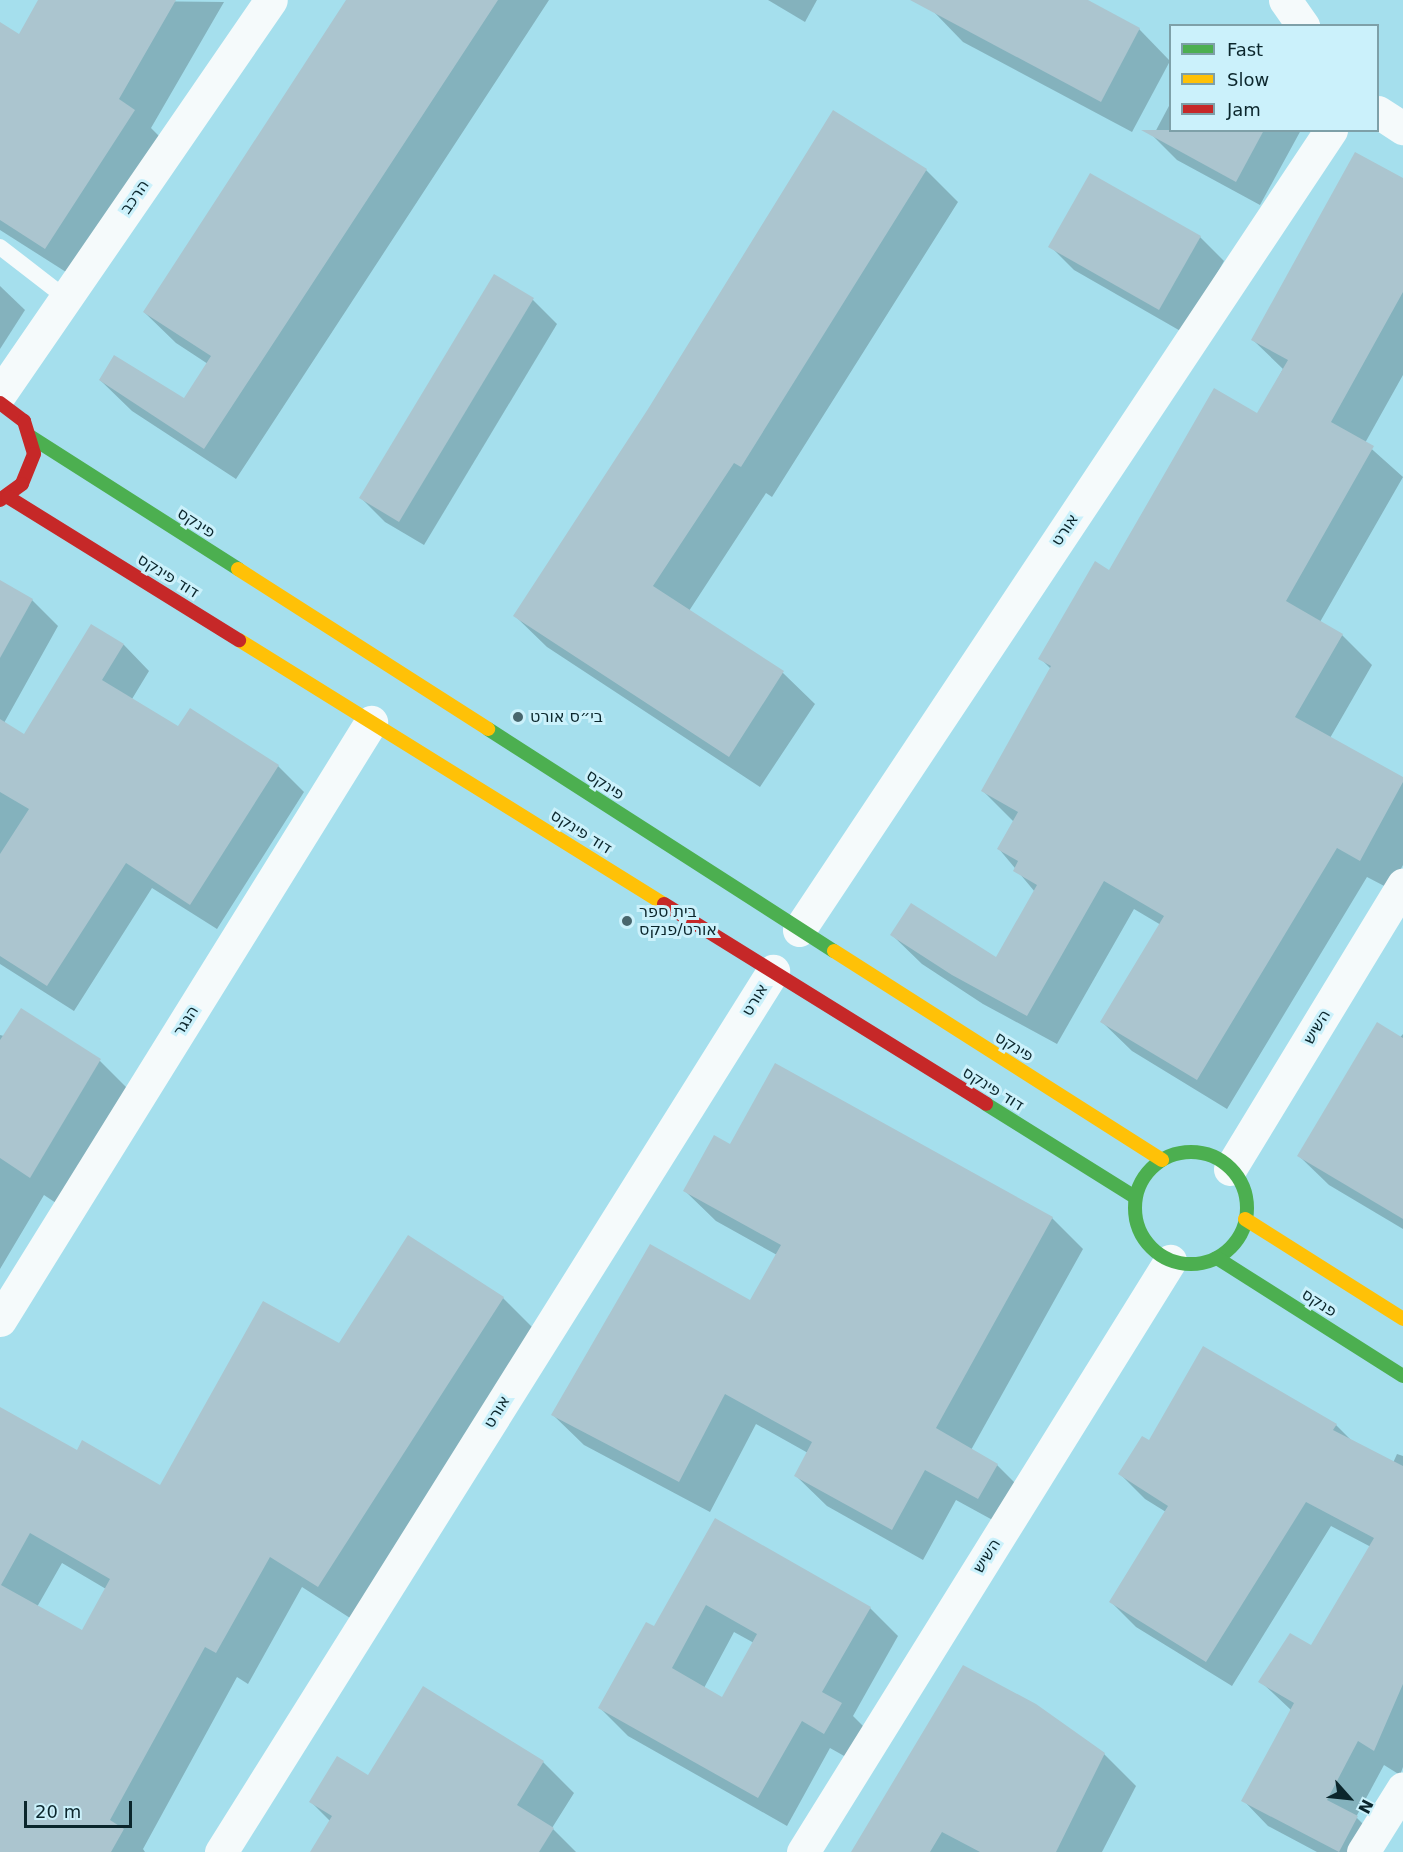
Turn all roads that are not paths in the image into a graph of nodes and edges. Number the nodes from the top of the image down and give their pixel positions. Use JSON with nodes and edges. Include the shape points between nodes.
{"nodes":[{"id":1,"x":271,"y":0,"type":"edge"},
{"id":2,"x":1285,"y":0,"type":"edge"},
{"id":3,"x":1302,"y":24,"type":"edge"},
{"id":4,"x":1379,"y":113,"type":"edge"},
{"id":5,"x":1403,"y":128,"type":"edge"},
{"id":6,"x":1330,"y":132,"type":"edge"},
{"id":7,"x":0,"y":247,"type":"edge"},
{"id":8,"x":66,"y":298,"type":"junction"},
{"id":9,"x":0,"y":394,"type":"edge"},
{"id":10,"x":0,"y":403,"type":"edge"},
{"id":11,"x":32,"y":436,"type":"junction"},
{"id":12,"x":4,"y":498,"type":"edge"},
{"id":13,"x":371,"y":722,"type":"junction"},
{"id":14,"x":1403,"y":885,"type":"edge"},
{"id":15,"x":799,"y":930,"type":"junction"},
{"id":16,"x":773,"y":971,"type":"junction"},
{"id":17,"x":1162,"y":1160,"type":"junction"},
{"id":18,"x":1230,"y":1169,"type":"junction"},
{"id":19,"x":1135,"y":1197,"type":"junction"},
{"id":20,"x":1245,"y":1219,"type":"junction"},
{"id":21,"x":1217,"y":1258,"type":"junction"},
{"id":22,"x":1170,"y":1261,"type":"junction"},
{"id":23,"x":1403,"y":1319,"type":"edge"},
{"id":24,"x":0,"y":1320,"type":"edge"},
{"id":25,"x":1403,"y":1376,"type":"edge"},
{"id":26,"x":1403,"y":1788,"type":"edge"},
{"id":27,"x":221,"y":1852,"type":"edge"},
{"id":28,"x":803,"y":1852,"type":"edge"},
{"id":29,"x":1363,"y":1852,"type":"edge"}],
"edges":[{"from":1,"to":8,"type":"street","name":"הרכב"},
{"from":2,"to":3,"type":"street"},
{"from":4,"to":5,"type":"street"},
{"from":6,"to":15,"type":"street","name":"אורט"},
{"from":7,"to":8,"type":"lane"},
{"from":8,"to":9,"type":"street","name":"הרכב"},
{"from":10,"to":11,"type":"street","name":"פינקס","via":[[24,421]]},
{"from":11,"to":12,"type":"street","via":[[30,470],[22,484]]},
{"from":11,"to":15,"type":"street","name":"פינקס"},
{"from":12,"to":13,"type":"street","name":"דוד פינקס"},
{"from":13,"to":16,"type":"street","name":"דוד פינקס"},
{"from":13,"to":24,"type":"street","name":"הנגר"},
{"from":14,"to":18,"type":"street","name":"השיש"},
{"from":15,"to":17,"type":"street","name":"פינקס"},
{"from":16,"to":19,"type":"street","name":"דוד פינקס"},
{"from":16,"to":27,"type":"street","name":"אורט"},
{"from":17,"to":18,"type":"street","via":[[1196,1152],[1215,1158]]},
{"from":17,"to":19,"type":"street","via":[[1147,1173]]},
{"from":18,"to":20,"type":"street","via":[[1246,1200]]},
{"from":19,"to":22,"type":"street","via":[[1135,1217],[1142,1235],[1153,1250]]},
{"from":20,"to":21,"type":"street","via":[[1233,1245]]},
{"from":20,"to":23,"type":"street"},
{"from":21,"to":22,"type":"street","via":[[1189,1264]]},
{"from":21,"to":25,"type":"street","name":"פנקס"},
{"from":22,"to":28,"type":"street","name":"השיש"},
{"from":26,"to":29,"type":"street"}]}
